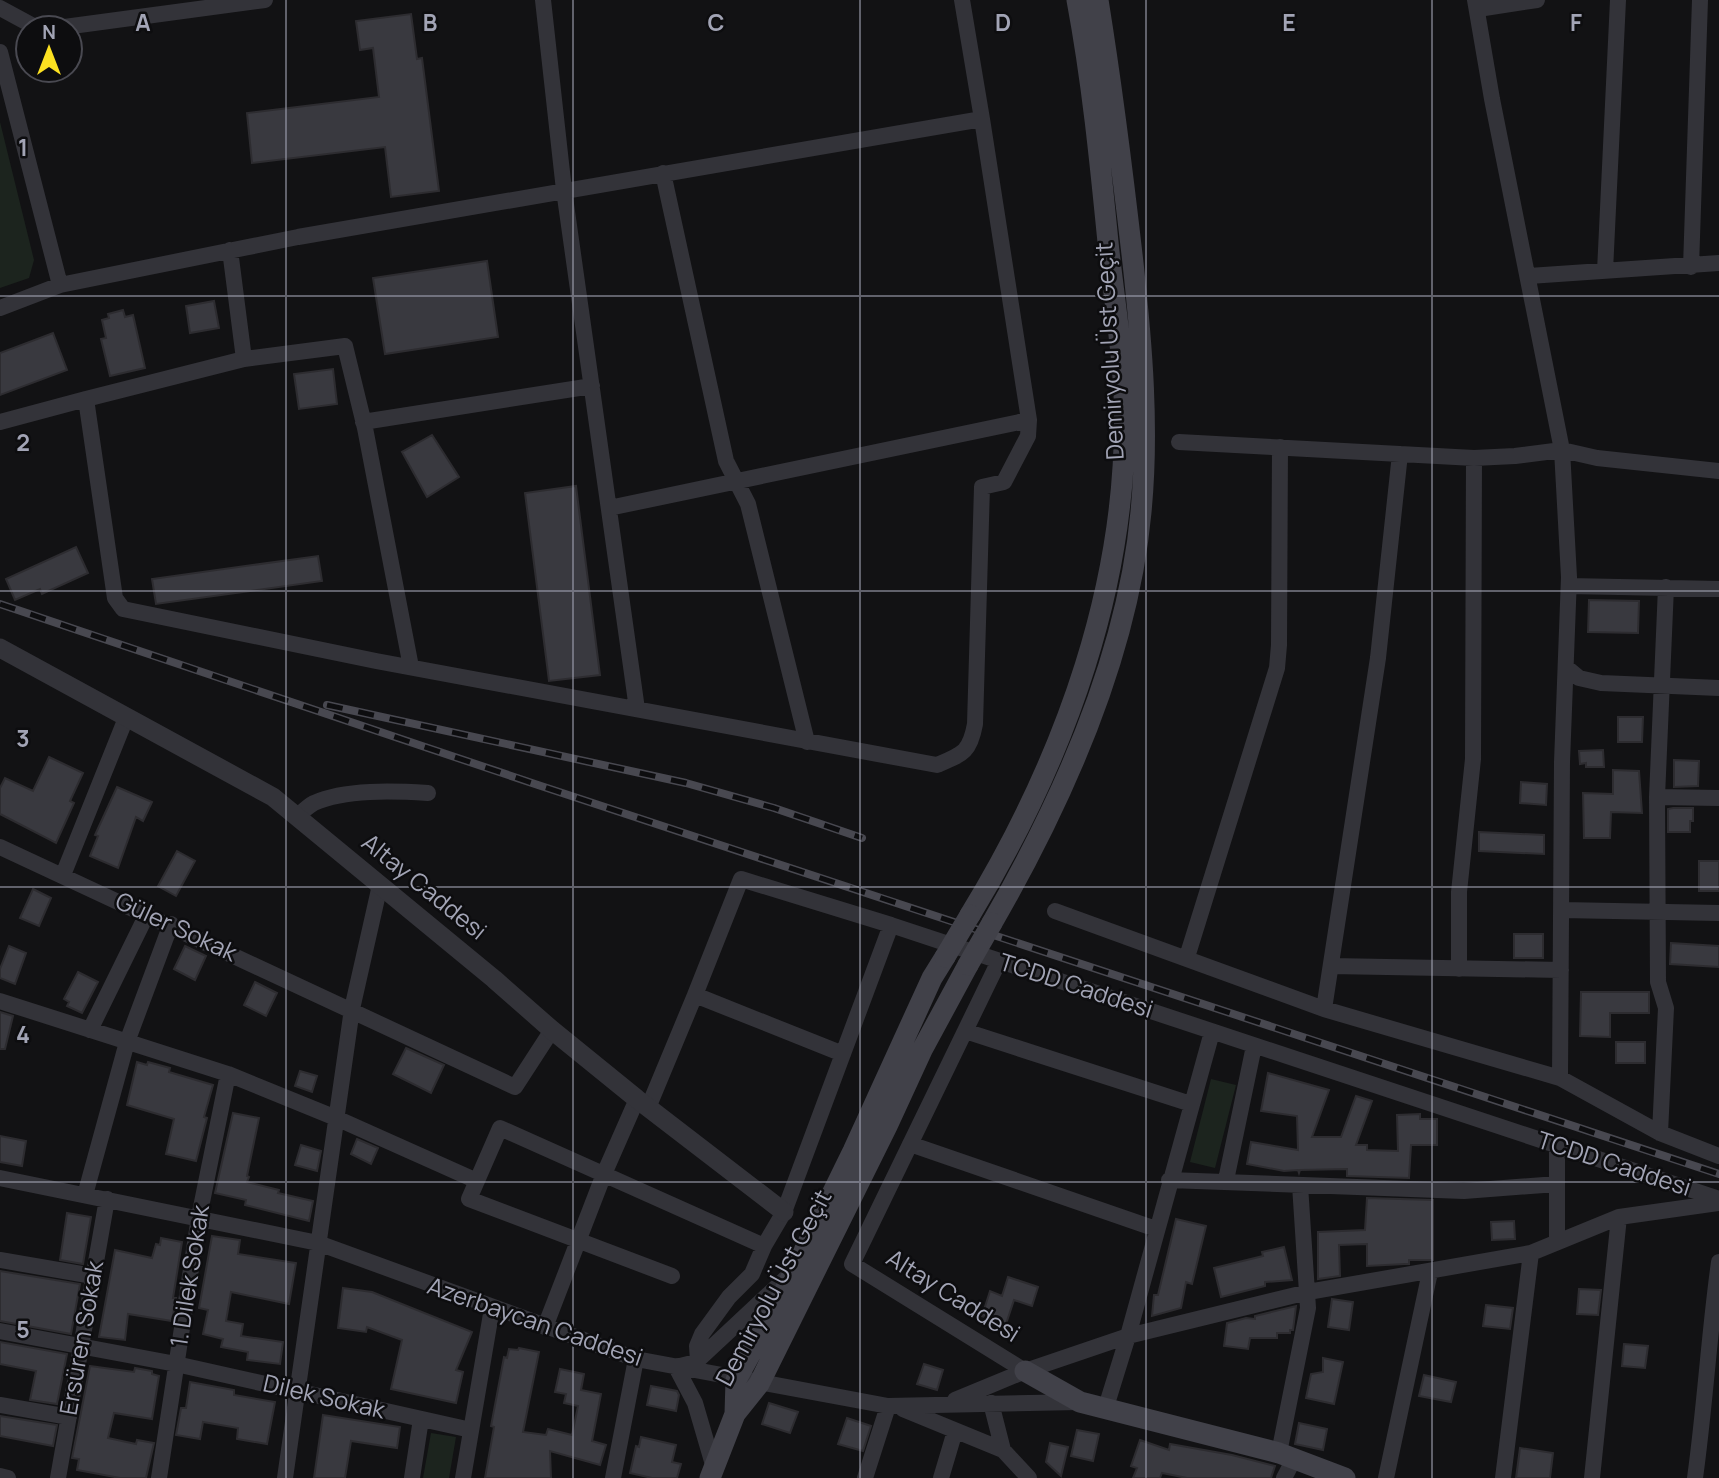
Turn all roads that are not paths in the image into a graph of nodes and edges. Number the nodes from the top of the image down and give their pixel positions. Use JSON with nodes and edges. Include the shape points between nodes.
{"nodes":[{"id":1,"x":265,"y":0,"type":"edge"},
{"id":2,"x":543,"y":0,"type":"edge"},
{"id":3,"x":962,"y":0,"type":"edge"},
{"id":4,"x":1077,"y":0,"type":"edge"},
{"id":5,"x":1098,"y":0,"type":"edge"},
{"id":6,"x":1537,"y":0,"type":"edge"},
{"id":7,"x":1618,"y":0,"type":"edge"},
{"id":8,"x":1700,"y":0,"type":"edge"},
{"id":9,"x":1476,"y":5,"type":"edge"},
{"id":10,"x":84,"y":24,"type":"edge"},
{"id":11,"x":0,"y":52,"type":"edge"},
{"id":12,"x":982,"y":119,"type":"junction"},
{"id":13,"x":663,"y":173,"type":"junction"},
{"id":14,"x":564,"y":190,"type":"junction"},
{"id":15,"x":230,"y":250,"type":"junction"},
{"id":16,"x":1719,"y":263,"type":"edge"},
{"id":17,"x":1690,"y":267,"type":"junction"},
{"id":18,"x":1605,"y":271,"type":"junction"},
{"id":19,"x":1529,"y":276,"type":"junction"},
{"id":20,"x":60,"y":285,"type":"junction"},
{"id":21,"x":0,"y":307,"type":"edge"},
{"id":22,"x":244,"y":359,"type":"junction"},
{"id":23,"x":592,"y":386,"type":"junction"},
{"id":24,"x":86,"y":399,"type":"junction"},
{"id":25,"x":1029,"y":420,"type":"junction"},
{"id":26,"x":0,"y":422,"type":"edge"},
{"id":27,"x":363,"y":422,"type":"junction"},
{"id":28,"x":1179,"y":442,"type":"dead end"},
{"id":29,"x":1280,"y":447,"type":"junction"},
{"id":30,"x":1562,"y":450,"type":"junction"},
{"id":31,"x":1400,"y":454,"type":"junction"},
{"id":32,"x":1474,"y":458,"type":"junction"},
{"id":33,"x":1719,"y":471,"type":"edge"},
{"id":34,"x":737,"y":483,"type":"junction"},
{"id":35,"x":610,"y":508,"type":"junction"},
{"id":36,"x":1569,"y":586,"type":"junction"},
{"id":37,"x":1666,"y":587,"type":"junction"},
{"id":38,"x":1719,"y":589,"type":"edge"},
{"id":39,"x":0,"y":648,"type":"edge"},
{"id":40,"x":411,"y":667,"type":"junction"},
{"id":41,"x":1567,"y":668,"type":"junction"},
{"id":42,"x":1661,"y":686,"type":"junction"},
{"id":43,"x":1719,"y":688,"type":"edge"},
{"id":44,"x":637,"y":709,"type":"junction"},
{"id":45,"x":126,"y":718,"type":"junction"},
{"id":46,"x":807,"y":742,"type":"junction"},
{"id":47,"x":428,"y":793,"type":"dead end"},
{"id":48,"x":1657,"y":797,"type":"junction"},
{"id":49,"x":1719,"y":798,"type":"edge"},
{"id":50,"x":297,"y":817,"type":"junction"},
{"id":51,"x":0,"y":846,"type":"edge"},
{"id":52,"x":63,"y":875,"type":"junction"},
{"id":53,"x":380,"y":885,"type":"junction"},
{"id":54,"x":1562,"y":909,"type":"junction"},
{"id":55,"x":1055,"y":911,"type":"dead end"},
{"id":56,"x":1656,"y":911,"type":"junction"},
{"id":57,"x":1719,"y":913,"type":"edge"},
{"id":58,"x":147,"y":914,"type":"junction"},
{"id":59,"x":171,"y":924,"type":"junction"},
{"id":60,"x":891,"y":925,"type":"junction"},
{"id":61,"x":1187,"y":957,"type":"junction"},
{"id":62,"x":999,"y":961,"type":"junction"},
{"id":63,"x":1331,"y":966,"type":"junction"},
{"id":64,"x":1459,"y":969,"type":"junction"},
{"id":65,"x":1561,"y":971,"type":"junction"},
{"id":66,"x":695,"y":995,"type":"junction"},
{"id":67,"x":0,"y":1001,"type":"edge"},
{"id":68,"x":352,"y":1009,"type":"junction"},
{"id":69,"x":1324,"y":1009,"type":"junction"},
{"id":70,"x":90,"y":1030,"type":"junction"},
{"id":71,"x":552,"y":1030,"type":"junction"},
{"id":72,"x":965,"y":1031,"type":"junction"},
{"id":73,"x":1212,"y":1032,"type":"junction"},
{"id":74,"x":127,"y":1042,"type":"junction"},
{"id":75,"x":1254,"y":1046,"type":"junction"},
{"id":76,"x":843,"y":1054,"type":"junction"},
{"id":77,"x":228,"y":1074,"type":"junction"},
{"id":78,"x":1560,"y":1078,"type":"junction"},
{"id":79,"x":642,"y":1104,"type":"junction"},
{"id":80,"x":1191,"y":1104,"type":"junction"},
{"id":81,"x":336,"y":1118,"type":"junction"},
{"id":82,"x":1660,"y":1133,"type":"junction"},
{"id":83,"x":910,"y":1144,"type":"junction"},
{"id":84,"x":1557,"y":1145,"type":"junction"},
{"id":85,"x":1719,"y":1156,"type":"edge"},
{"id":86,"x":604,"y":1174,"type":"junction"},
{"id":87,"x":0,"y":1178,"type":"edge"},
{"id":88,"x":1169,"y":1180,"type":"junction"},
{"id":89,"x":1226,"y":1180,"type":"junction"},
{"id":90,"x":477,"y":1181,"type":"junction"},
{"id":91,"x":1557,"y":1184,"type":"junction"},
{"id":92,"x":1300,"y":1185,"type":"junction"},
{"id":93,"x":85,"y":1195,"type":"junction"},
{"id":94,"x":107,"y":1199,"type":"junction"},
{"id":95,"x":1719,"y":1201,"type":"edge"},
{"id":96,"x":784,"y":1212,"type":"junction"},
{"id":97,"x":199,"y":1217,"type":"junction"},
{"id":98,"x":1619,"y":1217,"type":"junction"},
{"id":99,"x":1156,"y":1229,"type":"junction"},
{"id":100,"x":578,"y":1241,"type":"junction"},
{"id":101,"x":1557,"y":1242,"type":"junction"},
{"id":102,"x":318,"y":1243,"type":"junction"},
{"id":103,"x":764,"y":1246,"type":"junction"},
{"id":104,"x":1531,"y":1253,"type":"junction"},
{"id":105,"x":800,"y":1259,"type":"junction"},
{"id":106,"x":0,"y":1260,"type":"edge"},
{"id":107,"x":1719,"y":1262,"type":"edge"},
{"id":108,"x":1430,"y":1272,"type":"junction"},
{"id":109,"x":93,"y":1276,"type":"junction"},
{"id":110,"x":673,"y":1276,"type":"dead end"},
{"id":111,"x":1308,"y":1292,"type":"junction"},
{"id":112,"x":492,"y":1308,"type":"junction"},
{"id":113,"x":1715,"y":1318,"type":"edge"},
{"id":114,"x":545,"y":1327,"type":"junction"},
{"id":115,"x":0,"y":1331,"type":"edge"},
{"id":116,"x":1128,"y":1336,"type":"junction"},
{"id":117,"x":81,"y":1346,"type":"junction"},
{"id":118,"x":636,"y":1359,"type":"junction"},
{"id":119,"x":698,"y":1361,"type":"junction"},
{"id":120,"x":176,"y":1364,"type":"junction"},
{"id":121,"x":676,"y":1367,"type":"junction"},
{"id":122,"x":1025,"y":1371,"type":"junction"},
{"id":123,"x":736,"y":1380,"type":"junction"},
{"id":124,"x":759,"y":1384,"type":"junction"},
{"id":125,"x":299,"y":1391,"type":"junction"},
{"id":126,"x":1080,"y":1402,"type":"junction"},
{"id":127,"x":991,"y":1403,"type":"junction"},
{"id":128,"x":0,"y":1405,"type":"edge"},
{"id":129,"x":943,"y":1405,"type":"junction"},
{"id":130,"x":892,"y":1406,"type":"junction"},
{"id":131,"x":1106,"y":1407,"type":"junction"},
{"id":132,"x":1712,"y":1408,"type":"edge"},
{"id":133,"x":735,"y":1414,"type":"junction"},
{"id":134,"x":69,"y":1417,"type":"junction"},
{"id":135,"x":421,"y":1419,"type":"junction"},
{"id":136,"x":471,"y":1430,"type":"junction"},
{"id":137,"x":955,"y":1431,"type":"junction"},
{"id":138,"x":1003,"y":1450,"type":"junction"},
{"id":139,"x":1287,"y":1456,"type":"junction"},
{"id":140,"x":712,"y":1473,"type":"edge"},
{"id":141,"x":0,"y":1476,"type":"edge"},
{"id":142,"x":8,"y":1478,"type":"edge"},
{"id":143,"x":58,"y":1478,"type":"edge"},
{"id":144,"x":159,"y":1478,"type":"edge"},
{"id":145,"x":285,"y":1478,"type":"edge"},
{"id":146,"x":412,"y":1478,"type":"edge"},
{"id":147,"x":463,"y":1478,"type":"edge"},
{"id":148,"x":613,"y":1478,"type":"edge"},
{"id":149,"x":865,"y":1478,"type":"edge"},
{"id":150,"x":941,"y":1478,"type":"edge"},
{"id":151,"x":1029,"y":1478,"type":"edge"},
{"id":152,"x":1284,"y":1478,"type":"edge"},
{"id":153,"x":1345,"y":1478,"type":"edge"},
{"id":154,"x":1386,"y":1478,"type":"edge"},
{"id":155,"x":1503,"y":1478,"type":"edge"},
{"id":156,"x":1592,"y":1478,"type":"edge"},
{"id":157,"x":1695,"y":1478,"type":"edge"}],
"edges":[{"from":1,"to":10,"type":"street"},
{"from":2,"to":14,"type":"street"},
{"from":3,"to":12,"type":"street"},
{"from":4,"to":105,"type":"main road","name":"Demiryolu Üst Geçit","bridge":true,"via":[[1096,122],[1124,393],[1124,461],[1115,545],[1096,635],[1063,731],[1013,836],[932,978]]},
{"from":5,"to":124,"type":"main road","name":"Demiryolu Üst Geçit","bridge":true,"via":[[1124,176],[1145,406],[1141,513],[1112,655],[1054,806],[922,1049]]},
{"from":6,"to":9,"type":"street"},
{"from":7,"to":18,"type":"street"},
{"from":8,"to":17,"type":"street"},
{"from":9,"to":19,"type":"street"},
{"from":11,"to":20,"type":"street"},
{"from":12,"to":13,"type":"street"},
{"from":12,"to":25,"type":"street"},
{"from":13,"to":14,"type":"street"},
{"from":13,"to":34,"type":"street","via":[[726,461]]},
{"from":14,"to":15,"type":"street"},
{"from":14,"to":23,"type":"street"},
{"from":15,"to":20,"type":"street"},
{"from":15,"to":22,"type":"street"},
{"from":16,"to":17,"type":"street"},
{"from":17,"to":18,"type":"street"},
{"from":18,"to":19,"type":"street"},
{"from":19,"to":30,"type":"street"},
{"from":20,"to":21,"type":"street"},
{"from":22,"to":24,"type":"street"},
{"from":22,"to":27,"type":"street","via":[[345,346]]},
{"from":23,"to":27,"type":"street"},
{"from":23,"to":35,"type":"street"},
{"from":24,"to":26,"type":"street"},
{"from":24,"to":40,"type":"street","via":[[115,598],[123,610]]},
{"from":25,"to":34,"type":"street"},
{"from":25,"to":46,"type":"street","via":[[1028,436],[1004,482],[982,487],[972,742],[959,755],[937,765]]},
{"from":27,"to":40,"type":"street"},
{"from":28,"to":29,"type":"street"},
{"from":29,"to":31,"type":"street"},
{"from":29,"to":61,"type":"street","via":[[1276,668]]},
{"from":30,"to":32,"type":"street"},
{"from":30,"to":33,"type":"street"},
{"from":30,"to":36,"type":"street"},
{"from":31,"to":32,"type":"street"},
{"from":31,"to":63,"type":"street","via":[[1378,658]]},
{"from":32,"to":64,"type":"street","via":[[1473,759],[1460,892]]},
{"from":34,"to":35,"type":"street"},
{"from":34,"to":46,"type":"street","via":[[748,504]]},
{"from":35,"to":44,"type":"street"},
{"from":36,"to":37,"type":"street"},
{"from":36,"to":41,"type":"street"},
{"from":37,"to":38,"type":"street"},
{"from":37,"to":42,"type":"street"},
{"from":39,"to":45,"type":"street","name":"Altay Caddesi"},
{"from":40,"to":44,"type":"street"},
{"from":41,"to":42,"type":"street","via":[[1579,678],[1601,683]]},
{"from":41,"to":54,"type":"street"},
{"from":42,"to":43,"type":"street"},
{"from":42,"to":48,"type":"street"},
{"from":44,"to":46,"type":"street"},
{"from":45,"to":50,"type":"street","name":"Altay Caddesi","via":[[273,797]]},
{"from":45,"to":52,"type":"street"},
{"from":47,"to":50,"type":"street","via":[[362,793],[329,799],[312,804]]},
{"from":48,"to":49,"type":"street"},
{"from":48,"to":56,"type":"street"},
{"from":50,"to":53,"type":"street","name":"Altay Caddesi"},
{"from":51,"to":52,"type":"street","name":"Güler Sokak"},
{"from":52,"to":58,"type":"street","name":"Güler Sokak"},
{"from":53,"to":68,"type":"street"},
{"from":53,"to":71,"type":"street","name":"Altay Caddesi"},
{"from":54,"to":56,"type":"street"},
{"from":54,"to":65,"type":"street"},
{"from":55,"to":61,"type":"street"},
{"from":56,"to":57,"type":"street"},
{"from":56,"to":82,"type":"street","via":[[1658,982],[1666,1008]]},
{"from":58,"to":59,"type":"street","name":"Güler Sokak"},
{"from":58,"to":70,"type":"street"},
{"from":59,"to":68,"type":"street","name":"Güler Sokak"},
{"from":59,"to":74,"type":"street"},
{"from":60,"to":62,"type":"street","name":"TCDD Caddesi"},
{"from":60,"to":66,"type":"street","name":"TCDD Caddesi","via":[[741,879]]},
{"from":60,"to":76,"type":"street"},
{"from":61,"to":69,"type":"street"},
{"from":62,"to":72,"type":"street","name":"Altay Caddesi"},
{"from":62,"to":73,"type":"street","name":"TCDD Caddesi"},
{"from":63,"to":64,"type":"street"},
{"from":63,"to":69,"type":"street"},
{"from":64,"to":65,"type":"street"},
{"from":65,"to":78,"type":"street"},
{"from":66,"to":76,"type":"street"},
{"from":66,"to":79,"type":"street"},
{"from":67,"to":70,"type":"street"},
{"from":68,"to":71,"type":"street","name":"Güler Sokak","via":[[515,1087]]},
{"from":68,"to":81,"type":"street"},
{"from":69,"to":78,"type":"street"},
{"from":70,"to":74,"type":"street"},
{"from":71,"to":79,"type":"street","name":"Altay Caddesi"},
{"from":72,"to":80,"type":"street"},
{"from":72,"to":83,"type":"street","name":"Altay Caddesi"},
{"from":73,"to":75,"type":"street","name":"TCDD Caddesi"},
{"from":73,"to":80,"type":"street"},
{"from":74,"to":77,"type":"street"},
{"from":74,"to":93,"type":"street"},
{"from":75,"to":84,"type":"street","name":"TCDD Caddesi"},
{"from":75,"to":89,"type":"street"},
{"from":76,"to":96,"type":"street"},
{"from":77,"to":81,"type":"street"},
{"from":77,"to":97,"type":"street","name":"1. Dilek Sokak"},
{"from":78,"to":82,"type":"street"},
{"from":79,"to":86,"type":"street"},
{"from":79,"to":96,"type":"street","name":"Altay Caddesi"},
{"from":80,"to":88,"type":"street"},
{"from":81,"to":90,"type":"street"},
{"from":81,"to":102,"type":"street"},
{"from":82,"to":85,"type":"street"},
{"from":83,"to":99,"type":"street"},
{"from":83,"to":122,"type":"street","name":"Altay Caddesi","via":[[852,1264]]},
{"from":84,"to":91,"type":"street"},
{"from":84,"to":95,"type":"street","name":"TCDD Caddesi"},
{"from":86,"to":90,"type":"street","via":[[500,1128]]},
{"from":86,"to":100,"type":"street"},
{"from":86,"to":103,"type":"street"},
{"from":87,"to":93,"type":"street","name":"Azerbaycan Caddesi"},
{"from":88,"to":89,"type":"street"},
{"from":88,"to":99,"type":"street"},
{"from":89,"to":92,"type":"street"},
{"from":90,"to":100,"type":"street","via":[[469,1199]]},
{"from":91,"to":92,"type":"street","via":[[1464,1191]]},
{"from":91,"to":101,"type":"street"},
{"from":92,"to":111,"type":"street"},
{"from":93,"to":94,"type":"street","name":"Azerbaycan Caddesi"},
{"from":94,"to":97,"type":"street","name":"Azerbaycan Caddesi"},
{"from":94,"to":109,"type":"street","name":"Ersüren Sokak"},
{"from":95,"to":98,"type":"street"},
{"from":96,"to":103,"type":"street"},
{"from":97,"to":102,"type":"street","name":"Azerbaycan Caddesi"},
{"from":97,"to":120,"type":"street","name":"1. Dilek Sokak"},
{"from":98,"to":101,"type":"street"},
{"from":98,"to":156,"type":"street"},
{"from":99,"to":116,"type":"street"},
{"from":100,"to":110,"type":"street"},
{"from":100,"to":114,"type":"street"},
{"from":101,"to":104,"type":"street"},
{"from":102,"to":112,"type":"street","name":"Azerbaycan Caddesi"},
{"from":102,"to":125,"type":"street"},
{"from":103,"to":119,"type":"street","via":[[752,1274],[702,1334]]},
{"from":104,"to":108,"type":"street"},
{"from":104,"to":155,"type":"street"},
{"from":105,"to":119,"type":"street","via":[[780,1285]]},
{"from":105,"to":123,"type":"main road","name":"Demiryolu Üst Geçit"},
{"from":106,"to":109,"type":"street"},
{"from":107,"to":113,"type":"street"},
{"from":108,"to":111,"type":"street"},
{"from":108,"to":154,"type":"street"},
{"from":109,"to":117,"type":"street","name":"Ersüren Sokak"},
{"from":111,"to":116,"type":"street"},
{"from":111,"to":139,"type":"street"},
{"from":112,"to":114,"type":"street","name":"Azerbaycan Caddesi"},
{"from":112,"to":136,"type":"street"},
{"from":113,"to":132,"type":"street"},
{"from":114,"to":118,"type":"street","name":"Azerbaycan Caddesi"},
{"from":115,"to":117,"type":"street","name":"Dilek Sokak"},
{"from":116,"to":122,"type":"street"},
{"from":116,"to":131,"type":"street"},
{"from":117,"to":120,"type":"street","name":"Dilek Sokak"},
{"from":117,"to":134,"type":"street","name":"Ersüren Sokak"},
{"from":118,"to":121,"type":"street","name":"Azerbaycan Caddesi"},
{"from":118,"to":148,"type":"street"},
{"from":119,"to":121,"type":"street"},
{"from":120,"to":125,"type":"street","name":"Dilek Sokak"},
{"from":120,"to":144,"type":"street","name":"1. Dilek Sokak"},
{"from":121,"to":123,"type":"street","name":"Azerbaycan Caddesi"},
{"from":121,"to":140,"type":"street","via":[[695,1404]]},
{"from":122,"to":126,"type":"main road","name":"Altay Caddesi"},
{"from":122,"to":129,"type":"street"},
{"from":123,"to":124,"type":"street","name":"Azerbaycan Caddesi"},
{"from":123,"to":133,"type":"main road","name":"Demiryolu Üst Geçit"},
{"from":124,"to":130,"type":"street","name":"Azerbaycan Caddesi"},
{"from":124,"to":133,"type":"main road","name":"Demiryolu Üst Geçit"},
{"from":125,"to":135,"type":"street","name":"Dilek Sokak"},
{"from":125,"to":145,"type":"street"},
{"from":126,"to":127,"type":"street","name":"Azerbaycan Caddesi"},
{"from":126,"to":131,"type":"main road","name":"Altay Caddesi"},
{"from":127,"to":129,"type":"street","name":"Azerbaycan Caddesi"},
{"from":127,"to":138,"type":"street"},
{"from":128,"to":134,"type":"street"},
{"from":129,"to":130,"type":"street","name":"Azerbaycan Caddesi"},
{"from":130,"to":137,"type":"street"},
{"from":130,"to":149,"type":"street"},
{"from":131,"to":139,"type":"main road","name":"Altay Caddesi"},
{"from":132,"to":157,"type":"street"},
{"from":133,"to":140,"type":"main road"},
{"from":134,"to":143,"type":"street","name":"Ersüren Sokak"},
{"from":135,"to":136,"type":"street","name":"Dilek Sokak"},
{"from":135,"to":146,"type":"street"},
{"from":136,"to":147,"type":"street"},
{"from":137,"to":138,"type":"street"},
{"from":137,"to":150,"type":"street"},
{"from":138,"to":151,"type":"street"},
{"from":139,"to":152,"type":"street"},
{"from":139,"to":153,"type":"main road","name":"Altay Caddesi"},
{"from":141,"to":142,"type":"street"}]}
